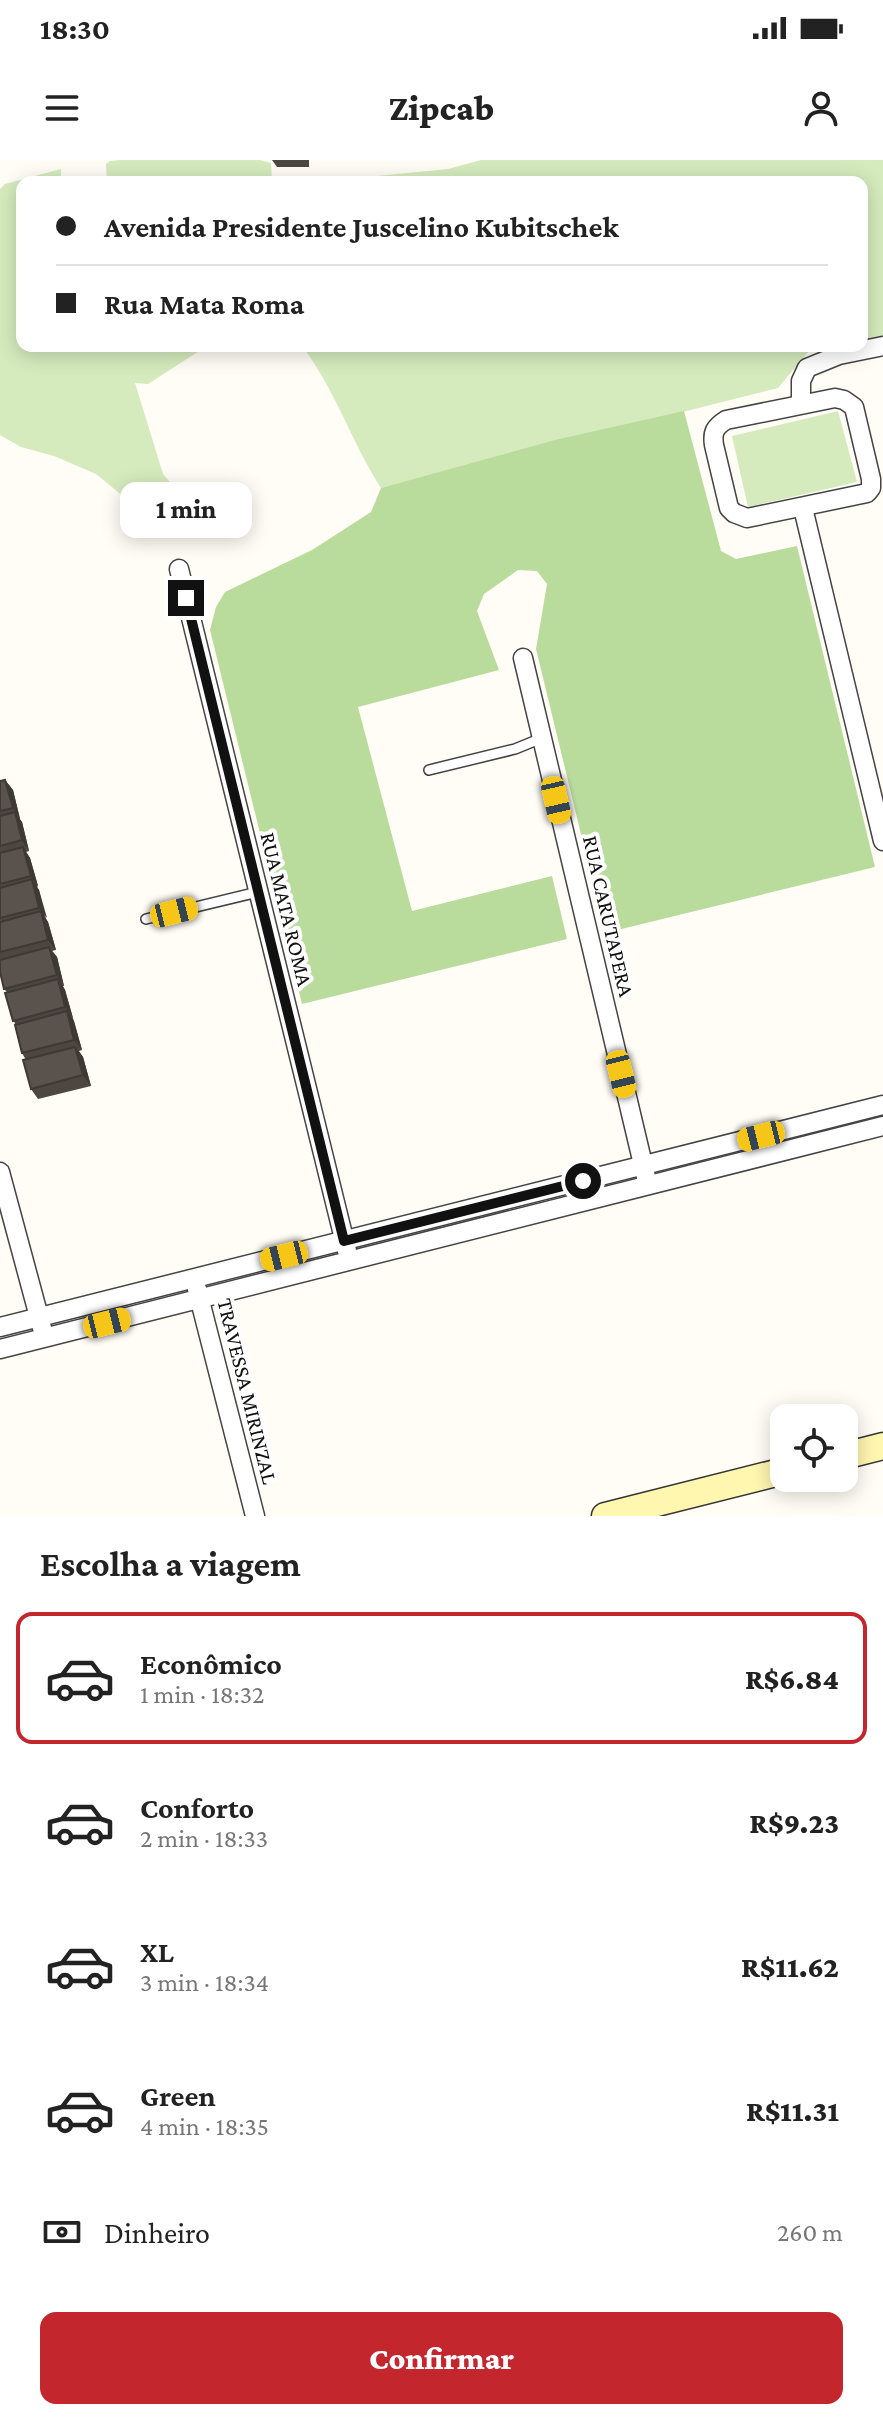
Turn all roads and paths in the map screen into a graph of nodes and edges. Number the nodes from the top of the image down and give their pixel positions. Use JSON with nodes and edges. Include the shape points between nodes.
{"nodes":[{"id":1,"x":856,"y":352,"type":"edge"},
{"id":2,"x":801,"y":404,"type":"junction"},
{"id":3,"x":803,"y":508,"type":"junction"},
{"id":4,"x":179,"y":569,"type":"dead end"},
{"id":5,"x":523,"y":658,"type":"dead end"},
{"id":6,"x":542,"y":738,"type":"junction"},
{"id":7,"x":429,"y":770,"type":"dead end"},
{"id":8,"x":883,"y":841,"type":"edge"},
{"id":9,"x":258,"y":892,"type":"junction"},
{"id":10,"x":146,"y":919,"type":"dead end"},
{"id":11,"x":883,"y":1105,"type":"edge"},
{"id":12,"x":883,"y":1126,"type":"edge"},
{"id":13,"x":643,"y":1166,"type":"junction"},
{"id":14,"x":0,"y":1172,"type":"edge"},
{"id":15,"x":648,"y":1186,"type":"junction"},
{"id":16,"x":344,"y":1241,"type":"junction"},
{"id":17,"x":349,"y":1261,"type":"junction"},
{"id":18,"x":194,"y":1279,"type":"junction"},
{"id":19,"x":200,"y":1299,"type":"junction"},
{"id":20,"x":39,"y":1318,"type":"junction"},
{"id":21,"x":0,"y":1327,"type":"edge"},
{"id":22,"x":45,"y":1338,"type":"junction"},
{"id":23,"x":0,"y":1349,"type":"edge"},
{"id":24,"x":883,"y":1446,"type":"edge"},
{"id":25,"x":858,"y":1452,"type":"edge"},
{"id":26,"x":770,"y":1475,"type":"edge"},
{"id":27,"x":649,"y":1511,"type":"edge"},
{"id":28,"x":255,"y":1516,"type":"edge"},
{"id":29,"x":605,"y":1516,"type":"edge"}],
"edges":[{"from":1,"to":2,"type":"street","via":[[807,368]]},
{"from":2,"to":3,"type":"street","via":[[835,398],[854,407],[871,479],[867,493]]},
{"from":2,"to":3,"type":"street","via":[[726,420],[713,434],[726,502],[734,513],[747,518]]},
{"from":3,"to":8,"type":"street"},
{"from":4,"to":9,"type":"street","name":"RUA MATA ROMA"},
{"from":5,"to":6,"type":"street","name":"RUA CARUTAPERA"},
{"from":6,"to":7,"type":"lane"},
{"from":6,"to":13,"type":"street","name":"RUA CARUTAPERA"},
{"from":9,"to":10,"type":"lane"},
{"from":9,"to":16,"type":"street","name":"RUA MATA ROMA"},
{"from":11,"to":13,"type":"street"},
{"from":12,"to":15,"type":"street"},
{"from":13,"to":15,"type":"street","name":"RUA CARUTAPERA"},
{"from":13,"to":16,"type":"street"},
{"from":14,"to":20,"type":"street"},
{"from":15,"to":17,"type":"street"},
{"from":16,"to":17,"type":"street","name":"RUA MATA ROMA"},
{"from":16,"to":18,"type":"street"},
{"from":17,"to":19,"type":"street"},
{"from":18,"to":19,"type":"street","name":"TRAVESSA MIRINZAL"},
{"from":18,"to":20,"type":"street"},
{"from":19,"to":22,"type":"street"},
{"from":19,"to":28,"type":"street","name":"TRAVESSA MIRINZAL"},
{"from":20,"to":21,"type":"street"},
{"from":20,"to":22,"type":"street"},
{"from":22,"to":23,"type":"street"},
{"from":24,"to":25,"type":"street"},
{"from":26,"to":27,"type":"street"},
{"from":27,"to":29,"type":"street"}]}
